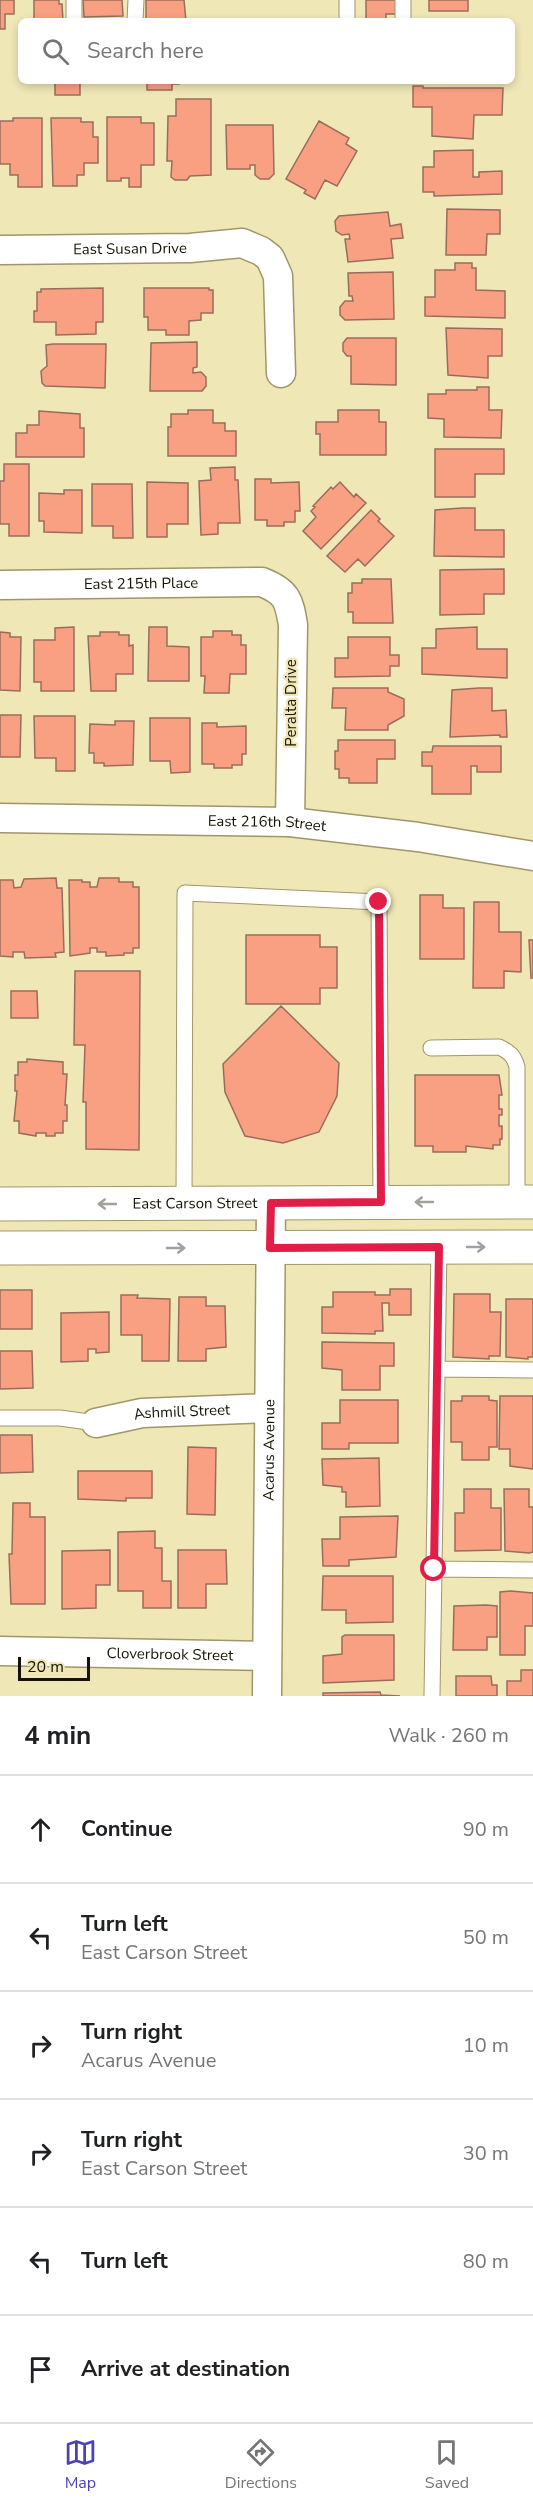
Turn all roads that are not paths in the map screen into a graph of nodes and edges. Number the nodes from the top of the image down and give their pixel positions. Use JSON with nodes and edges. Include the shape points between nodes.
{"nodes":[{"id":1,"x":74,"y":0,"type":"edge"},
{"id":2,"x":136,"y":0,"type":"edge"},
{"id":3,"x":347,"y":0,"type":"edge"},
{"id":4,"x":403,"y":0,"type":"edge"},
{"id":5,"x":74,"y":18,"type":"edge"},
{"id":6,"x":135,"y":18,"type":"edge"},
{"id":7,"x":347,"y":18,"type":"edge"},
{"id":8,"x":403,"y":18,"type":"edge"},
{"id":9,"x":0,"y":250,"type":"edge"},
{"id":10,"x":281,"y":373,"type":"dead end"},
{"id":11,"x":0,"y":585,"type":"edge"},
{"id":12,"x":279,"y":589,"type":"joint"},
{"id":13,"x":0,"y":818,"type":"edge"},
{"id":14,"x":290,"y":822,"type":"junction"},
{"id":15,"x":533,"y":856,"type":"edge"},
{"id":16,"x":431,"y":1048,"type":"dead end"},
{"id":17,"x":381,"y":1202,"type":"junction"},
{"id":18,"x":525,"y":1202,"type":"edge"},
{"id":19,"x":184,"y":1203,"type":"junction"},
{"id":20,"x":271,"y":1203,"type":"junction"},
{"id":21,"x":0,"y":1204,"type":"edge"},
{"id":22,"x":439,"y":1247,"type":"junction"},
{"id":23,"x":533,"y":1247,"type":"edge"},
{"id":24,"x":0,"y":1248,"type":"edge"},
{"id":25,"x":270,"y":1248,"type":"junction"},
{"id":26,"x":437,"y":1369,"type":"junction"},
{"id":27,"x":533,"y":1370,"type":"edge"},
{"id":28,"x":269,"y":1408,"type":"junction"},
{"id":29,"x":0,"y":1418,"type":"edge"},
{"id":30,"x":96,"y":1423,"type":"joint"},
{"id":31,"x":434,"y":1569,"type":"junction"},
{"id":32,"x":533,"y":1570,"type":"edge"},
{"id":33,"x":0,"y":1651,"type":"edge"},
{"id":34,"x":267,"y":1656,"type":"junction"},
{"id":35,"x":267,"y":1696,"type":"edge"},
{"id":36,"x":432,"y":1696,"type":"edge"}],
"edges":[{"from":1,"to":5,"type":"lane"},
{"from":2,"to":6,"type":"lane"},
{"from":3,"to":7,"type":"lane"},
{"from":4,"to":8,"type":"lane"},
{"from":9,"to":10,"type":"street","name":"East Susan Drive","via":[[190,248],[242,243],[261,251],[270,258],[278,276]]},
{"from":11,"to":12,"type":"street","name":"East 215th Place","via":[[262,582]]},
{"from":12,"to":14,"type":"street","name":"Peralta Drive","via":[[289,603],[293,625]]},
{"from":13,"to":14,"type":"street","name":"East 216th Street"},
{"from":14,"to":15,"type":"street","name":"East 216th Street"},
{"from":16,"to":18,"type":"lane","via":[[499,1047],[515,1058]]},
{"from":18,"to":17,"type":"main road","name":"East Carson Street","one_way":true},
{"from":17,"to":19,"type":"lane","via":[[379,902],[185,892]]},
{"from":17,"to":20,"type":"main road","name":"East Carson Street"},
{"from":19,"to":20,"type":"main road","name":"East Carson Street"},
{"from":19,"to":21,"type":"main road","name":"East Carson Street","one_way":true},
{"from":20,"to":25,"type":"street","name":"Acarus Avenue"},
{"from":22,"to":23,"type":"main road","one_way":true},
{"from":22,"to":25,"type":"main road"},
{"from":22,"to":26,"type":"lane"},
{"from":24,"to":25,"type":"main road","one_way":true},
{"from":25,"to":28,"type":"street","name":"Acarus Avenue"},
{"from":26,"to":27,"type":"lane"},
{"from":26,"to":31,"type":"lane"},
{"from":28,"to":30,"type":"street","name":"Ashmill Street","via":[[142,1413]]},
{"from":28,"to":34,"type":"street","name":"Acarus Avenue"},
{"from":29,"to":30,"type":"lane","via":[[60,1418]]},
{"from":31,"to":32,"type":"lane"},
{"from":31,"to":36,"type":"lane"},
{"from":33,"to":34,"type":"street","name":"Cloverbrook Street"},
{"from":34,"to":35,"type":"street","name":"Acarus Avenue"}]}
